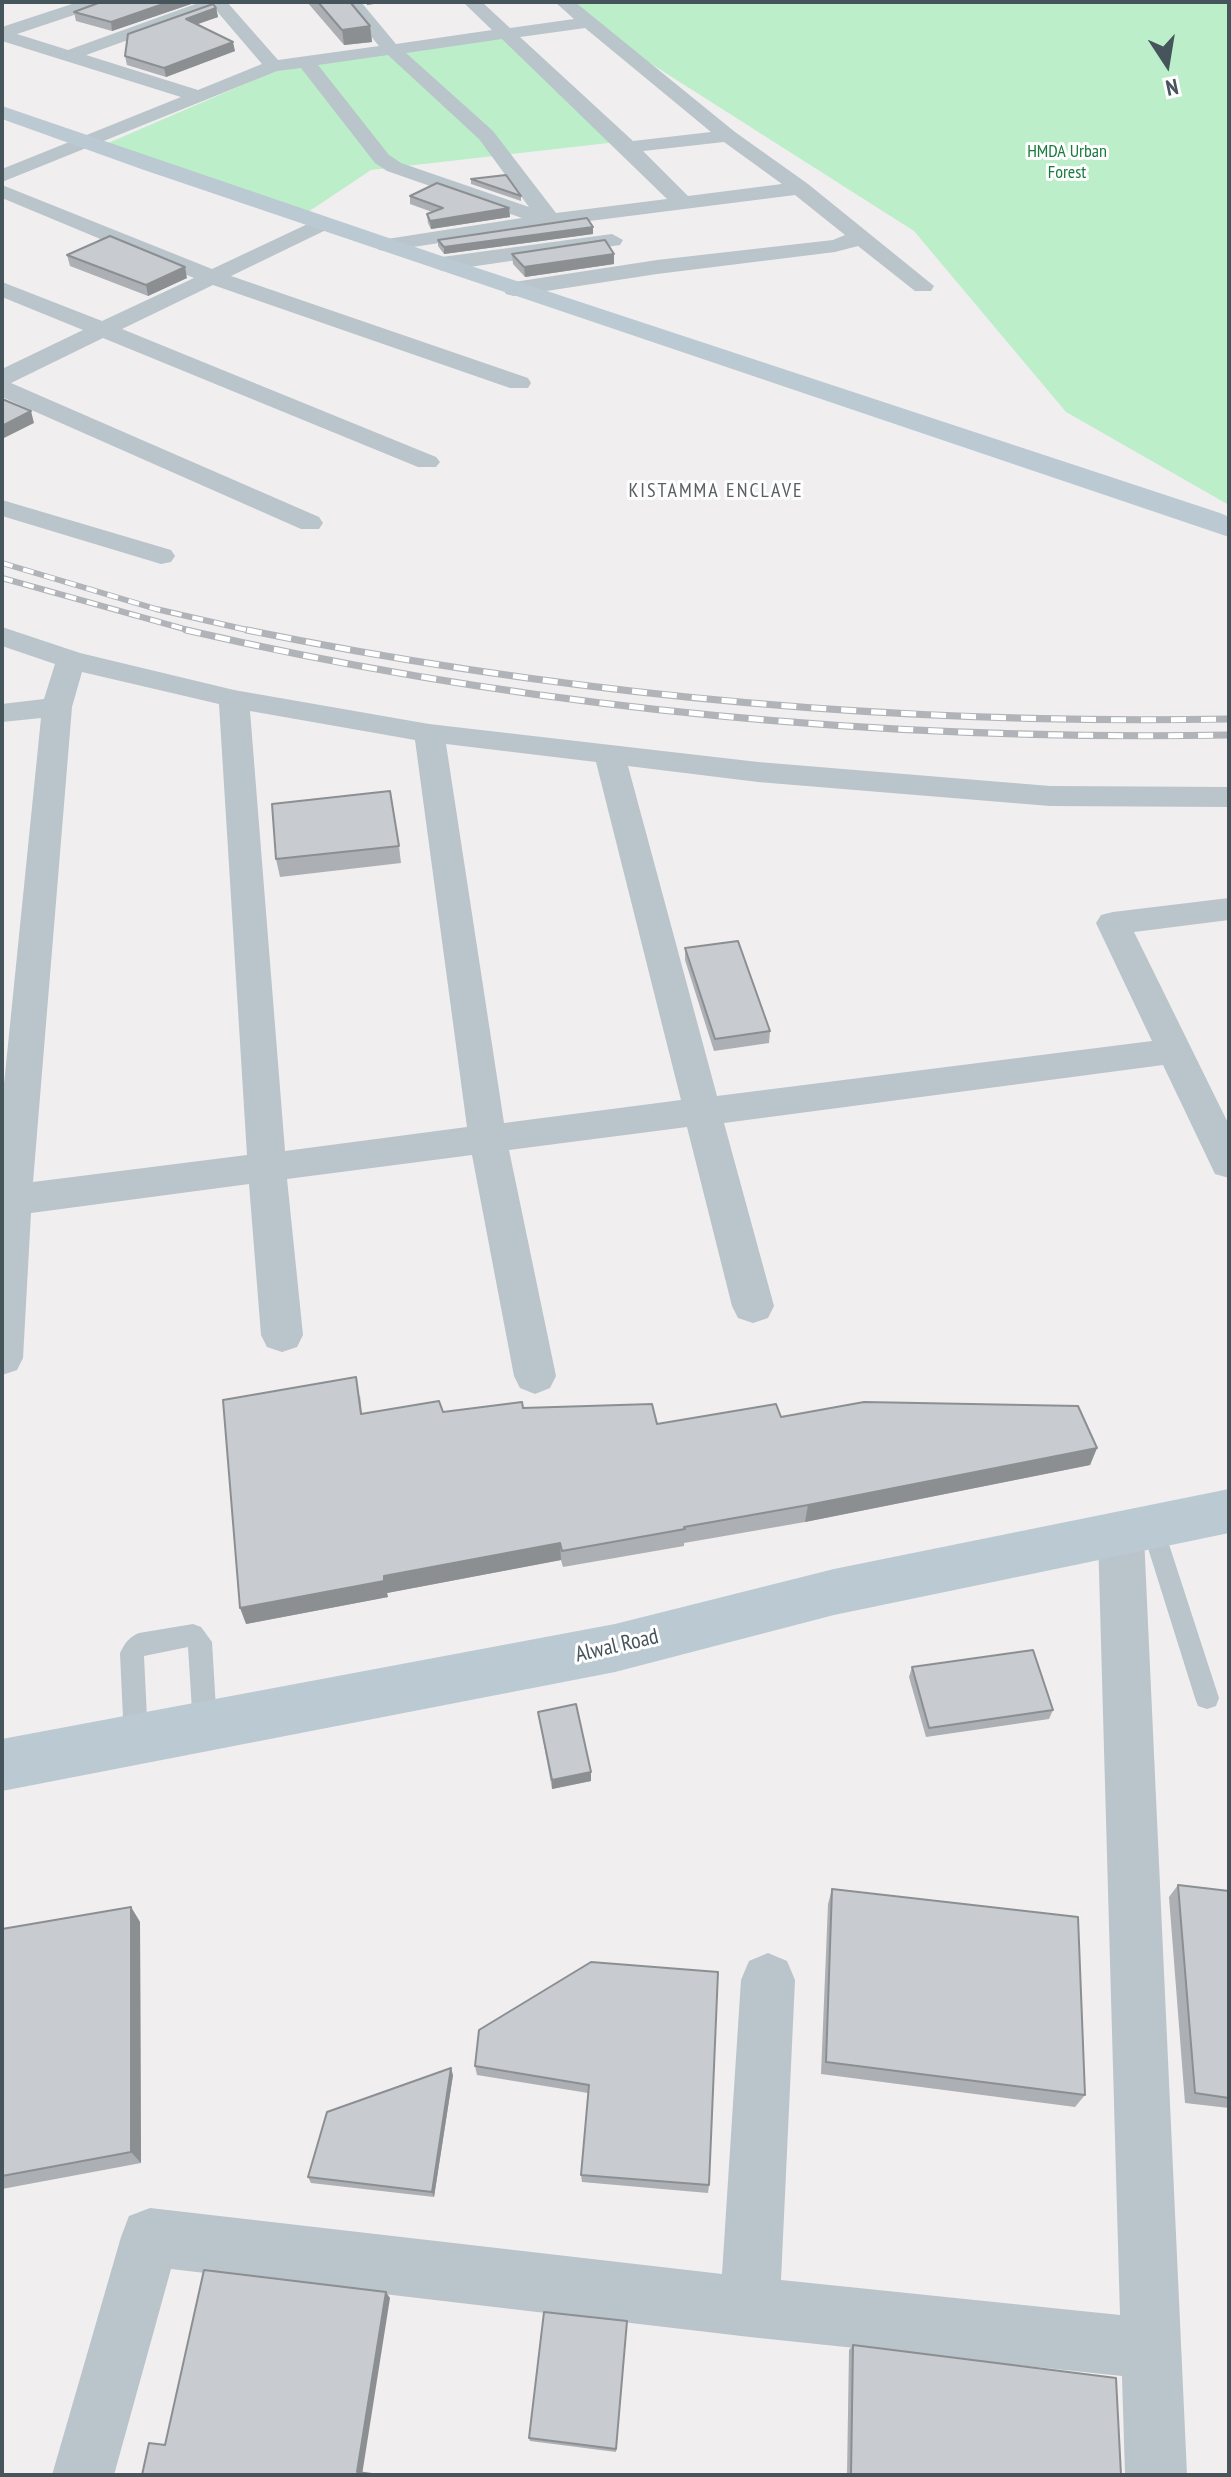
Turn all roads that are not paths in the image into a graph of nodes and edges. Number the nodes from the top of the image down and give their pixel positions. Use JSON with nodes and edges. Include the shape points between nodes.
{"nodes":[{"id":1,"x":95,"y":2,"type":"edge"},
{"id":2,"x":217,"y":2,"type":"edge"},
{"id":3,"x":352,"y":2,"type":"edge"},
{"id":4,"x":472,"y":2,"type":"edge"},
{"id":5,"x":564,"y":2,"type":"edge"},
{"id":6,"x":589,"y":22,"type":"junction"},
{"id":7,"x":503,"y":33,"type":"junction"},
{"id":8,"x":2,"y":34,"type":"edge"},
{"id":9,"x":27,"y":42,"type":"junction"},
{"id":10,"x":390,"y":48,"type":"junction"},
{"id":11,"x":2,"y":51,"type":"edge"},
{"id":12,"x":68,"y":56,"type":"junction"},
{"id":13,"x":305,"y":61,"type":"junction"},
{"id":14,"x":273,"y":66,"type":"junction"},
{"id":15,"x":198,"y":96,"type":"junction"},
{"id":16,"x":2,"y":112,"type":"edge"},
{"id":17,"x":728,"y":136,"type":"junction"},
{"id":18,"x":85,"y":142,"type":"junction"},
{"id":19,"x":628,"y":147,"type":"junction"},
{"id":20,"x":2,"y":176,"type":"edge"},
{"id":21,"x":801,"y":188,"type":"junction"},
{"id":22,"x":2,"y":191,"type":"edge"},
{"id":23,"x":683,"y":203,"type":"junction"},
{"id":24,"x":592,"y":214,"type":"junction"},
{"id":25,"x":550,"y":220,"type":"junction"},
{"id":26,"x":321,"y":225,"type":"junction"},
{"id":27,"x":856,"y":234,"type":"junction"},
{"id":28,"x":612,"y":240,"type":"junction"},
{"id":29,"x":387,"y":245,"type":"junction"},
{"id":30,"x":442,"y":264,"type":"junction"},
{"id":31,"x":635,"y":270,"type":"junction"},
{"id":32,"x":214,"y":278,"type":"junction"},
{"id":33,"x":923,"y":286,"type":"dead end"},
{"id":34,"x":2,"y":289,"type":"edge"},
{"id":35,"x":514,"y":289,"type":"junction"},
{"id":36,"x":104,"y":330,"type":"junction"},
{"id":37,"x":2,"y":378,"type":"edge"},
{"id":38,"x":519,"y":383,"type":"dead end"},
{"id":39,"x":2,"y":388,"type":"edge"},
{"id":40,"x":427,"y":462,"type":"dead end"},
{"id":41,"x":2,"y":508,"type":"edge"},
{"id":42,"x":310,"y":523,"type":"dead end"},
{"id":43,"x":1229,"y":528,"type":"edge"},
{"id":44,"x":161,"y":556,"type":"dead end"},
{"id":45,"x":2,"y":636,"type":"edge"},
{"id":46,"x":71,"y":660,"type":"junction"},
{"id":47,"x":234,"y":699,"type":"junction"},
{"id":48,"x":57,"y":707,"type":"junction"},
{"id":49,"x":2,"y":713,"type":"edge"},
{"id":50,"x":429,"y":733,"type":"junction"},
{"id":51,"x":609,"y":753,"type":"junction"},
{"id":52,"x":1229,"y":797,"type":"edge"},
{"id":53,"x":1229,"y":909,"type":"edge"},
{"id":54,"x":1175,"y":1051,"type":"junction"},
{"id":55,"x":701,"y":1111,"type":"junction"},
{"id":56,"x":488,"y":1140,"type":"junction"},
{"id":57,"x":1229,"y":1164,"type":"edge"},
{"id":58,"x":267,"y":1169,"type":"junction"},
{"id":59,"x":12,"y":1200,"type":"junction"},
{"id":60,"x":753,"y":1306,"type":"dead end"},
{"id":61,"x":282,"y":1335,"type":"dead end"},
{"id":62,"x":2,"y":1358,"type":"edge"},
{"id":63,"x":535,"y":1376,"type":"dead end"},
{"id":64,"x":1229,"y":1511,"type":"edge"},
{"id":65,"x":1137,"y":1532,"type":"junction"},
{"id":66,"x":1207,"y":1698,"type":"dead end"},
{"id":67,"x":205,"y":1726,"type":"junction"},
{"id":68,"x":136,"y":1739,"type":"junction"},
{"id":69,"x":2,"y":1765,"type":"edge"},
{"id":70,"x":768,"y":1980,"type":"dead end"},
{"id":71,"x":750,"y":2307,"type":"junction"},
{"id":72,"x":1152,"y":2349,"type":"junction"},
{"id":73,"x":83,"y":2475,"type":"edge"},
{"id":74,"x":1156,"y":2475,"type":"edge"}],
"edges":[{"from":1,"to":8,"type":"street"},
{"from":2,"to":12,"type":"street"},
{"from":2,"to":14,"type":"street"},
{"from":3,"to":10,"type":"street"},
{"from":4,"to":7,"type":"street"},
{"from":5,"to":6,"type":"street"},
{"from":6,"to":7,"type":"street"},
{"from":6,"to":17,"type":"street"},
{"from":7,"to":10,"type":"street"},
{"from":7,"to":19,"type":"street"},
{"from":8,"to":9,"type":"street"},
{"from":9,"to":11,"type":"street"},
{"from":9,"to":12,"type":"street"},
{"from":10,"to":13,"type":"street"},
{"from":10,"to":25,"type":"street","via":[[486,135]]},
{"from":12,"to":15,"type":"street"},
{"from":13,"to":14,"type":"street"},
{"from":13,"to":25,"type":"street","via":[[387,163]]},
{"from":14,"to":15,"type":"street"},
{"from":15,"to":18,"type":"street"},
{"from":16,"to":18,"type":"street"},
{"from":17,"to":19,"type":"street"},
{"from":17,"to":21,"type":"street"},
{"from":18,"to":20,"type":"street"},
{"from":18,"to":26,"type":"street"},
{"from":19,"to":23,"type":"street"},
{"from":21,"to":23,"type":"street"},
{"from":21,"to":27,"type":"street"},
{"from":22,"to":32,"type":"street"},
{"from":23,"to":24,"type":"street"},
{"from":24,"to":25,"type":"street"},
{"from":24,"to":28,"type":"street"},
{"from":25,"to":29,"type":"street"},
{"from":26,"to":29,"type":"street"},
{"from":26,"to":32,"type":"street"},
{"from":27,"to":31,"type":"street","via":[[852,241],[835,246]]},
{"from":27,"to":33,"type":"street"},
{"from":28,"to":30,"type":"street"},
{"from":28,"to":31,"type":"street"},
{"from":29,"to":30,"type":"street"},
{"from":30,"to":35,"type":"street"},
{"from":31,"to":35,"type":"street"},
{"from":32,"to":36,"type":"street"},
{"from":32,"to":38,"type":"street"},
{"from":34,"to":36,"type":"street"},
{"from":35,"to":43,"type":"street"},
{"from":36,"to":37,"type":"street"},
{"from":36,"to":40,"type":"street"},
{"from":39,"to":42,"type":"street"},
{"from":41,"to":44,"type":"street"},
{"from":45,"to":46,"type":"street"},
{"from":46,"to":47,"type":"street"},
{"from":46,"to":48,"type":"street"},
{"from":47,"to":50,"type":"street"},
{"from":47,"to":58,"type":"street"},
{"from":48,"to":49,"type":"street"},
{"from":48,"to":59,"type":"street"},
{"from":50,"to":51,"type":"street"},
{"from":50,"to":56,"type":"street"},
{"from":51,"to":52,"type":"street","via":[[758,772],[1050,796]]},
{"from":51,"to":55,"type":"street"},
{"from":53,"to":54,"type":"street","via":[[1113,923]]},
{"from":54,"to":55,"type":"street"},
{"from":54,"to":57,"type":"street"},
{"from":55,"to":56,"type":"street"},
{"from":55,"to":60,"type":"street"},
{"from":56,"to":58,"type":"street"},
{"from":56,"to":63,"type":"street"},
{"from":58,"to":59,"type":"street"},
{"from":58,"to":61,"type":"street"},
{"from":59,"to":62,"type":"street"},
{"from":64,"to":65,"type":"street","name":"Alwal Road"},
{"from":65,"to":66,"type":"lane"},
{"from":65,"to":67,"type":"street","name":"Alwal Road","via":[[834,1592],[615,1648]]},
{"from":65,"to":72,"type":"street"},
{"from":67,"to":68,"type":"street","name":"Alwal Road"},
{"from":67,"to":68,"type":"lane","via":[[200,1642],[193,1635],[139,1644],[132,1653]]},
{"from":68,"to":69,"type":"street","name":"Alwal Road"},
{"from":70,"to":71,"type":"street"},
{"from":71,"to":72,"type":"street"},
{"from":71,"to":73,"type":"street","via":[[150,2237]]},
{"from":72,"to":74,"type":"street"}]}
